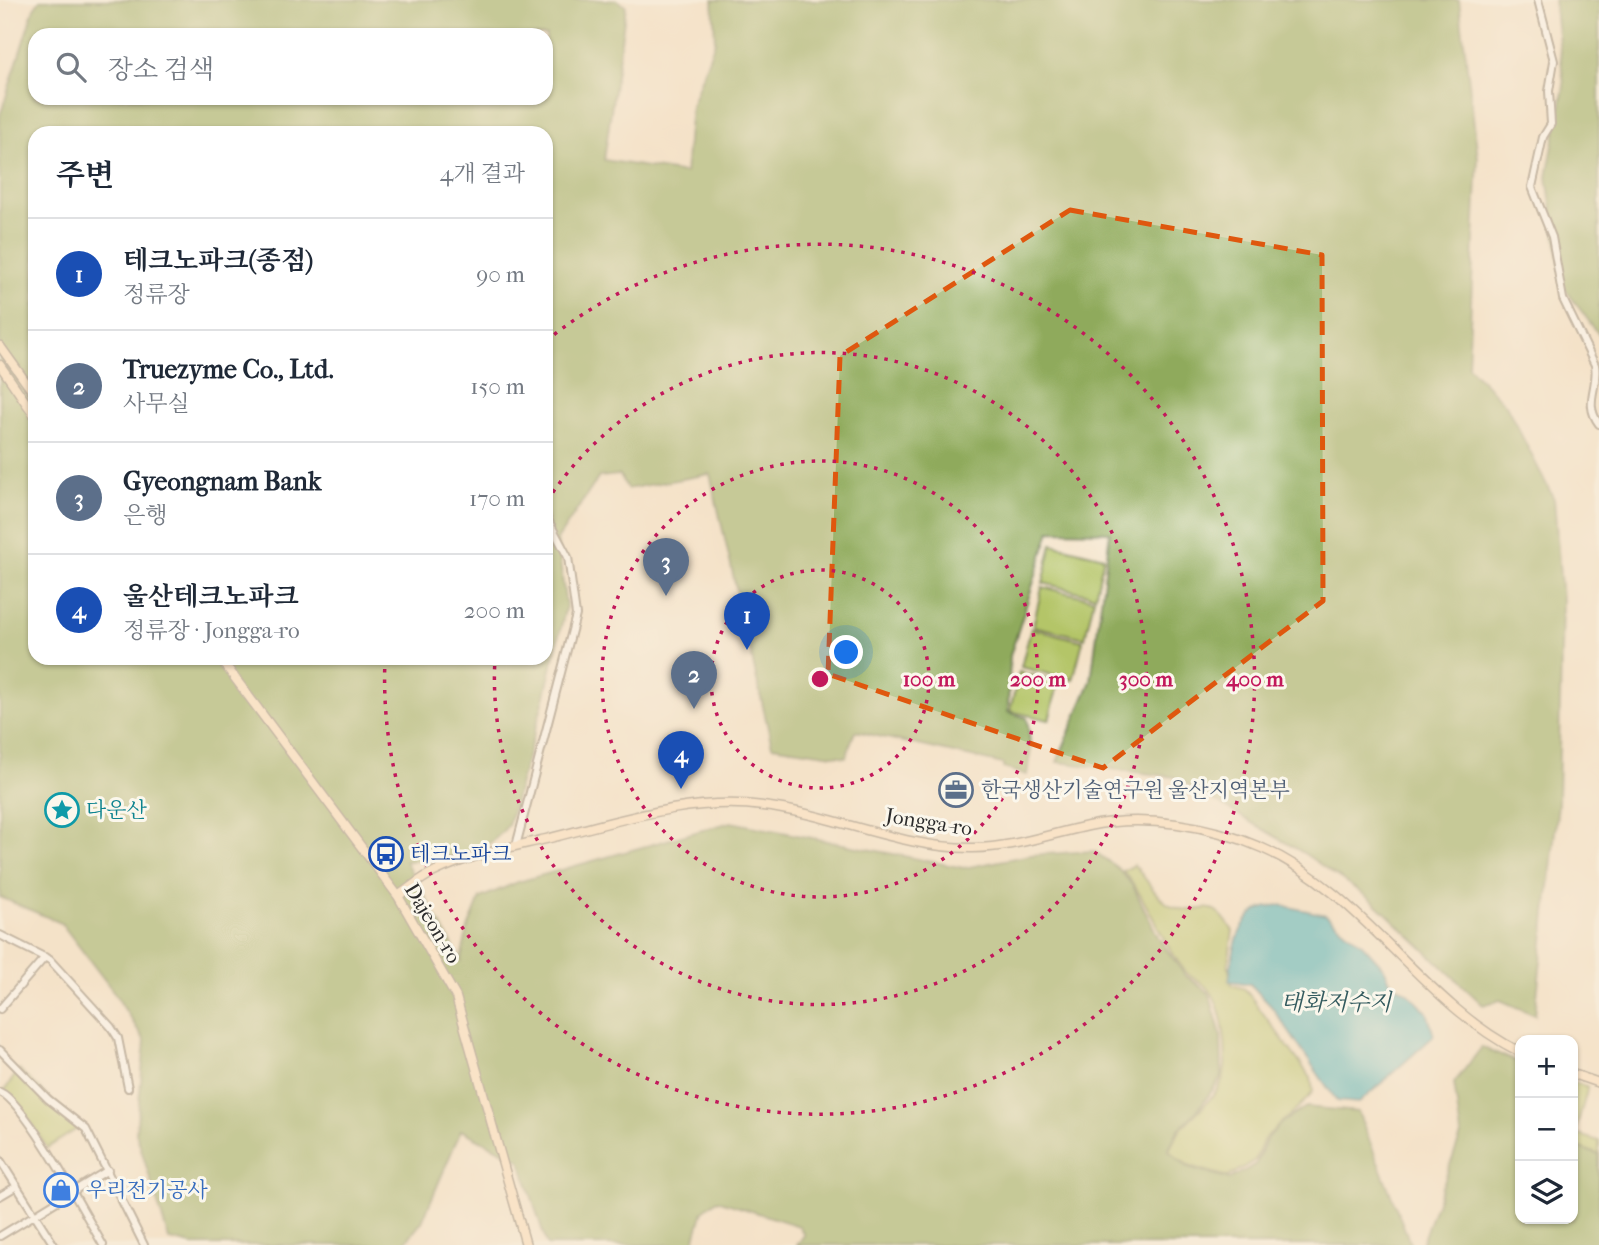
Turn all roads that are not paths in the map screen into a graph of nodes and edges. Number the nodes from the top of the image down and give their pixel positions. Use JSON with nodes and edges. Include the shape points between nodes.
{"nodes":[{"id":1,"x":1538,"y":0,"type":"edge"},
{"id":2,"x":0,"y":346,"type":"edge"},
{"id":3,"x":0,"y":365,"type":"edge"},
{"id":4,"x":28,"y":385,"type":"edge"},
{"id":5,"x":28,"y":406,"type":"edge"},
{"id":6,"x":1599,"y":425,"type":"edge"},
{"id":7,"x":553,"y":529,"type":"edge"},
{"id":8,"x":223,"y":665,"type":"edge"},
{"id":9,"x":516,"y":846,"type":"junction"},
{"id":10,"x":398,"y":896,"type":"junction"},
{"id":11,"x":0,"y":935,"type":"edge"},
{"id":12,"x":45,"y":957,"type":"junction"},
{"id":13,"x":0,"y":1009,"type":"edge"},
{"id":14,"x":0,"y":1049,"type":"edge"},
{"id":15,"x":1515,"y":1049,"type":"edge"},
{"id":16,"x":1578,"y":1076,"type":"edge"},
{"id":17,"x":1599,"y":1083,"type":"edge"},
{"id":18,"x":128,"y":1088,"type":"dead end"},
{"id":19,"x":0,"y":1092,"type":"edge"},
{"id":20,"x":0,"y":1160,"type":"edge"},
{"id":21,"x":108,"y":1170,"type":"junction"},
{"id":22,"x":17,"y":1186,"type":"junction"},
{"id":23,"x":72,"y":1193,"type":"junction"},
{"id":24,"x":0,"y":1196,"type":"edge"},
{"id":25,"x":35,"y":1215,"type":"junction"},
{"id":26,"x":0,"y":1236,"type":"edge"},
{"id":27,"x":53,"y":1245,"type":"edge"},
{"id":28,"x":103,"y":1245,"type":"edge"},
{"id":29,"x":144,"y":1245,"type":"edge"},
{"id":30,"x":526,"y":1245,"type":"edge"}],
"edges":[{"from":1,"to":6,"type":"street","via":[[1554,61],[1549,91],[1551,124],[1543,137],[1532,187],[1552,237],[1563,299],[1595,365],[1598,376],[1591,413]]},
{"from":2,"to":4,"type":"main road"},
{"from":3,"to":5,"type":"main road"},
{"from":7,"to":9,"type":"street","via":[[568,557],[576,615]]},
{"from":8,"to":10,"type":"main road","name":"Dajeon-ro"},
{"from":9,"to":10,"type":"main road","name":"Jongga-ro","via":[[431,873]]},
{"from":9,"to":15,"type":"main road","name":"Jongga-ro","via":[[711,804],[777,808],[969,848],[991,848],[1092,825],[1128,822],[1199,828],[1257,845],[1316,877],[1473,1023]]},
{"from":10,"to":30,"type":"main road","name":"Dajeon-ro","via":[[456,997]]},
{"from":11,"to":12,"type":"street"},
{"from":12,"to":13,"type":"street"},
{"from":12,"to":18,"type":"street","via":[[118,1038]]},
{"from":14,"to":21,"type":"street","via":[[48,1099],[86,1129]]},
{"from":16,"to":17,"type":"main road"},
{"from":19,"to":23,"type":"street","via":[[27,1122]]},
{"from":20,"to":22,"type":"street"},
{"from":21,"to":23,"type":"street"},
{"from":21,"to":29,"type":"street"},
{"from":22,"to":24,"type":"street"},
{"from":22,"to":25,"type":"street"},
{"from":23,"to":25,"type":"street"},
{"from":23,"to":28,"type":"street"},
{"from":25,"to":26,"type":"street"},
{"from":25,"to":27,"type":"street"}]}
